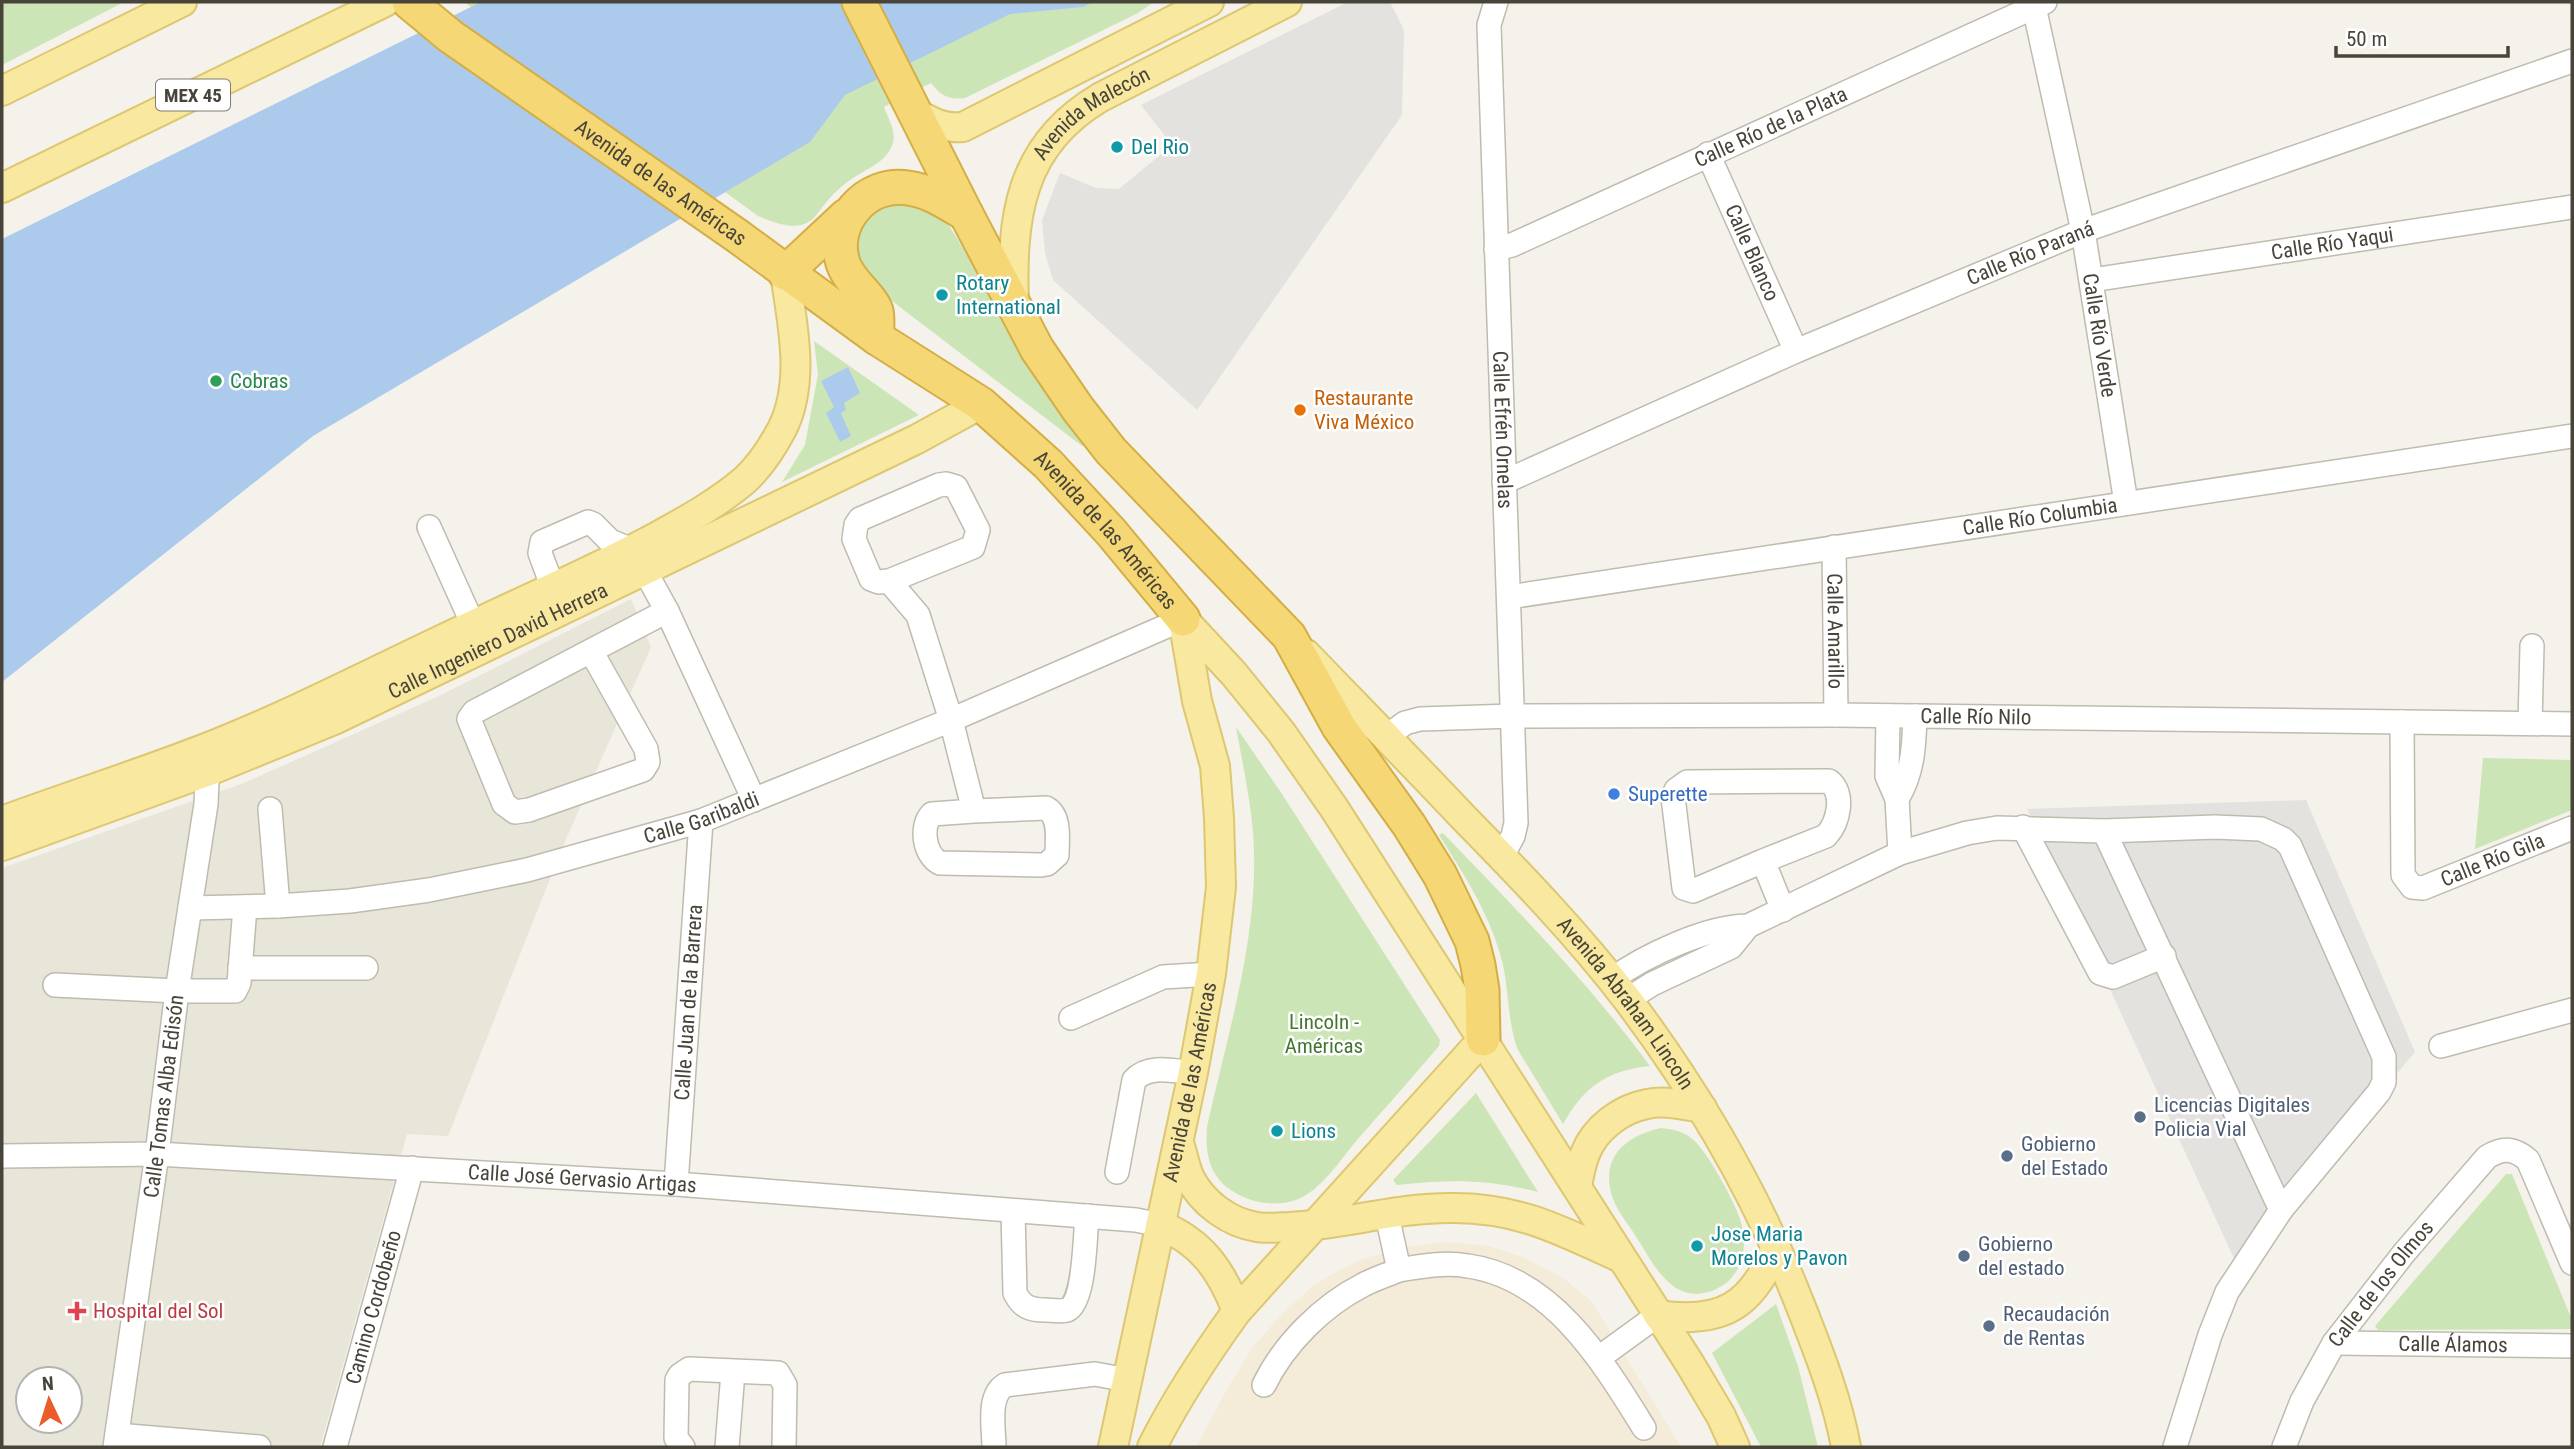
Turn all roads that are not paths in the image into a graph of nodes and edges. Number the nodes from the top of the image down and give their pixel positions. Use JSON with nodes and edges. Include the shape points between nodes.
{"nodes":[{"id":1,"x":182,"y":2,"type":"edge"},
{"id":2,"x":385,"y":2,"type":"edge"},
{"id":3,"x":409,"y":2,"type":"edge"},
{"id":4,"x":859,"y":2,"type":"edge"},
{"id":5,"x":1209,"y":2,"type":"edge"},
{"id":6,"x":1287,"y":2,"type":"edge"},
{"id":7,"x":1496,"y":2,"type":"edge"},
{"id":8,"x":2037,"y":3,"type":"edge"},
{"id":9,"x":2572,"y":61,"type":"edge"},
{"id":10,"x":2,"y":91,"type":"edge"},
{"id":11,"x":911,"y":107,"type":"junction"},
{"id":12,"x":1708,"y":154,"type":"junction"},
{"id":13,"x":2,"y":188,"type":"edge"},
{"id":14,"x":2572,"y":207,"type":"edge"},
{"id":15,"x":966,"y":214,"type":"junction"},
{"id":16,"x":846,"y":216,"type":"junction"},
{"id":17,"x":2083,"y":231,"type":"junction"},
{"id":18,"x":1496,"y":249,"type":"junction"},
{"id":19,"x":785,"y":273,"type":"junction"},
{"id":20,"x":2092,"y":280,"type":"junction"},
{"id":21,"x":1014,"y":307,"type":"junction"},
{"id":22,"x":877,"y":338,"type":"junction"},
{"id":23,"x":1796,"y":351,"type":"junction"},
{"id":24,"x":981,"y":404,"type":"junction"},
{"id":25,"x":2572,"y":436,"type":"edge"},
{"id":26,"x":1111,"y":451,"type":"junction"},
{"id":27,"x":1048,"y":464,"type":"junction"},
{"id":28,"x":1504,"y":482,"type":"junction"},
{"id":29,"x":2126,"y":503,"type":"junction"},
{"id":30,"x":429,"y":527,"type":"dead end"},
{"id":31,"x":700,"y":529,"type":"junction"},
{"id":32,"x":1834,"y":547,"type":"junction"},
{"id":33,"x":639,"y":561,"type":"junction"},
{"id":34,"x":889,"y":581,"type":"junction"},
{"id":35,"x":553,"y":588,"type":"junction"},
{"id":36,"x":1509,"y":597,"type":"junction"},
{"id":37,"x":667,"y":611,"type":"junction"},
{"id":38,"x":1183,"y":619,"type":"junction"},
{"id":39,"x":1289,"y":636,"type":"junction"},
{"id":40,"x":479,"y":637,"type":"junction"},
{"id":41,"x":2532,"y":646,"type":"dead end"},
{"id":42,"x":591,"y":651,"type":"junction"},
{"id":43,"x":1836,"y":715,"type":"junction"},
{"id":44,"x":1513,"y":716,"type":"junction"},
{"id":45,"x":1888,"y":716,"type":"junction"},
{"id":46,"x":1915,"y":716,"type":"junction"},
{"id":47,"x":951,"y":720,"type":"junction"},
{"id":48,"x":2402,"y":722,"type":"junction"},
{"id":49,"x":2530,"y":723,"type":"junction"},
{"id":50,"x":2572,"y":724,"type":"edge"},
{"id":51,"x":1386,"y":737,"type":"junction"},
{"id":52,"x":208,"y":759,"type":"junction"},
{"id":53,"x":1897,"y":799,"type":"junction"},
{"id":54,"x":754,"y":800,"type":"junction"},
{"id":55,"x":270,"y":809,"type":"dead end"},
{"id":56,"x":974,"y":811,"type":"junction"},
{"id":57,"x":2,"y":821,"type":"edge"},
{"id":58,"x":701,"y":821,"type":"junction"},
{"id":59,"x":2023,"y":827,"type":"junction"},
{"id":60,"x":2572,"y":828,"type":"edge"},
{"id":61,"x":2104,"y":831,"type":"junction"},
{"id":62,"x":2,"y":846,"type":"edge"},
{"id":63,"x":1900,"y":853,"type":"junction"},
{"id":64,"x":1502,"y":856,"type":"junction"},
{"id":65,"x":1763,"y":862,"type":"junction"},
{"id":66,"x":278,"y":906,"type":"junction"},
{"id":67,"x":244,"y":907,"type":"junction"},
{"id":68,"x":190,"y":908,"type":"junction"},
{"id":69,"x":1783,"y":910,"type":"junction"},
{"id":70,"x":2164,"y":956,"type":"junction"},
{"id":71,"x":240,"y":968,"type":"junction"},
{"id":72,"x":366,"y":968,"type":"dead end"},
{"id":73,"x":1211,"y":974,"type":"junction"},
{"id":74,"x":55,"y":985,"type":"dead end"},
{"id":75,"x":1619,"y":990,"type":"junction"},
{"id":76,"x":177,"y":991,"type":"junction"},
{"id":77,"x":2572,"y":1010,"type":"edge"},
{"id":78,"x":1071,"y":1018,"type":"dead end"},
{"id":79,"x":1483,"y":1039,"type":"junction"},
{"id":80,"x":2441,"y":1046,"type":"dead end"},
{"id":81,"x":1193,"y":1073,"type":"junction"},
{"id":82,"x":1702,"y":1108,"type":"junction"},
{"id":83,"x":1178,"y":1138,"type":"junction"},
{"id":84,"x":158,"y":1154,"type":"junction"},
{"id":85,"x":2,"y":1156,"type":"edge"},
{"id":86,"x":412,"y":1168,"type":"junction"},
{"id":87,"x":1117,"y":1172,"type":"dead end"},
{"id":88,"x":676,"y":1184,"type":"junction"},
{"id":89,"x":1577,"y":1186,"type":"junction"},
{"id":90,"x":2281,"y":1210,"type":"junction"},
{"id":91,"x":1013,"y":1212,"type":"junction"},
{"id":92,"x":1387,"y":1215,"type":"junction"},
{"id":93,"x":1087,"y":1216,"type":"junction"},
{"id":94,"x":1160,"y":1225,"type":"junction"},
{"id":95,"x":1314,"y":1226,"type":"junction"},
{"id":96,"x":1776,"y":1247,"type":"junction"},
{"id":97,"x":1620,"y":1258,"type":"junction"},
{"id":98,"x":2572,"y":1263,"type":"edge"},
{"id":99,"x":1399,"y":1270,"type":"junction"},
{"id":100,"x":1237,"y":1311,"type":"junction"},
{"id":101,"x":1658,"y":1315,"type":"junction"},
{"id":102,"x":2334,"y":1343,"type":"junction"},
{"id":103,"x":2572,"y":1346,"type":"edge"},
{"id":104,"x":1600,"y":1357,"type":"junction"},
{"id":105,"x":733,"y":1372,"type":"junction"},
{"id":106,"x":1127,"y":1380,"type":"junction"},
{"id":107,"x":1264,"y":1385,"type":"dead end"},
{"id":108,"x":1644,"y":1428,"type":"dead end"},
{"id":109,"x":116,"y":1441,"type":"edge"},
{"id":110,"x":259,"y":1447,"type":"edge"},
{"id":111,"x":335,"y":1447,"type":"edge"},
{"id":112,"x":683,"y":1447,"type":"edge"},
{"id":113,"x":727,"y":1447,"type":"edge"},
{"id":114,"x":784,"y":1447,"type":"edge"},
{"id":115,"x":994,"y":1447,"type":"edge"},
{"id":116,"x":1112,"y":1447,"type":"edge"},
{"id":117,"x":1152,"y":1447,"type":"edge"},
{"id":118,"x":1735,"y":1447,"type":"edge"},
{"id":119,"x":1846,"y":1447,"type":"edge"},
{"id":120,"x":2175,"y":1447,"type":"edge"},
{"id":121,"x":2284,"y":1447,"type":"edge"}],
"edges":[{"from":1,"to":10,"type":"main road"},
{"from":2,"to":13,"type":"main road","number":"MEX 45"},
{"from":3,"to":19,"type":"highway","name":"Avenida de las Américas","via":[[450,36]]},
{"from":4,"to":11,"type":"highway"},
{"from":5,"to":11,"type":"main road","name":"Avenida Malecón","via":[[963,127],[939,126]]},
{"from":6,"to":21,"type":"main road","name":"Avenida Malecón","via":[[1101,97],[1076,111],[1055,131],[1025,185],[1012,258]]},
{"from":7,"to":18,"type":"street","name":"Calle Efrén Ornelas","via":[[1489,25]]},
{"from":8,"to":12,"type":"street","name":"Calle Río de la Plata"},
{"from":8,"to":17,"type":"street","name":"Calle Río Verde"},
{"from":9,"to":17,"type":"street","name":"Calle Río Paraná"},
{"from":11,"to":15,"type":"highway"},
{"from":12,"to":18,"type":"street","name":"Calle Río de la Plata"},
{"from":12,"to":23,"type":"street","name":"Calle Blanco"},
{"from":14,"to":20,"type":"street","name":"Calle Río Yaqui"},
{"from":15,"to":16,"type":"highway","via":[[932,194],[905,187],[869,196]]},
{"from":15,"to":21,"type":"highway"},
{"from":16,"to":19,"type":"highway"},
{"from":16,"to":22,"type":"highway","via":[[842,261],[876,311]]},
{"from":17,"to":20,"type":"street","name":"Calle Río Verde"},
{"from":17,"to":23,"type":"street","name":"Calle Río Paraná"},
{"from":18,"to":28,"type":"street","name":"Calle Efrén Ornelas"},
{"from":19,"to":22,"type":"highway","name":"Avenida de las Américas"},
{"from":19,"to":31,"type":"main road","name":"Calle Ingeniero David Herrera","via":[[794,343],[790,407],[782,429],[747,478]]},
{"from":20,"to":29,"type":"street","name":"Calle Río Verde"},
{"from":21,"to":26,"type":"highway","via":[[1058,379]]},
{"from":22,"to":24,"type":"highway","name":"Avenida de las Américas"},
{"from":23,"to":28,"type":"street","name":"Calle Río Paraná"},
{"from":24,"to":27,"type":"highway","name":"Avenida de las Américas"},
{"from":24,"to":31,"type":"main road","name":"Calle Ingeniero David Herrera","via":[[917,439]]},
{"from":25,"to":29,"type":"street","name":"Calle Río Columbia"},
{"from":26,"to":27,"type":"highway","via":[[1096,461]]},
{"from":26,"to":39,"type":"highway"},
{"from":27,"to":38,"type":"highway","name":"Avenida de las Américas"},
{"from":28,"to":36,"type":"street","name":"Calle Efrén Ornelas"},
{"from":29,"to":32,"type":"street","name":"Calle Río Columbia"},
{"from":30,"to":40,"type":"street"},
{"from":31,"to":33,"type":"main road","name":"Calle Ingeniero David Herrera"},
{"from":32,"to":36,"type":"street","name":"Calle Río Columbia"},
{"from":32,"to":43,"type":"street","name":"Calle Amarillo"},
{"from":33,"to":35,"type":"main road","name":"Calle Ingeniero David Herrera"},
{"from":33,"to":35,"type":"street","via":[[588,522],[542,542],[540,553]]},
{"from":33,"to":37,"type":"street"},
{"from":33,"to":40,"type":"main road","name":"Calle Ingeniero David Herrera"},
{"from":34,"to":34,"type":"street","via":[[872,579],[854,539],[860,519],[939,485],[956,487],[978,530],[973,547]]},
{"from":34,"to":47,"type":"street","via":[[919,615]]},
{"from":35,"to":40,"type":"main road","name":"Calle Ingeniero David Herrera"},
{"from":36,"to":44,"type":"street","name":"Calle Efrén Ornelas"},
{"from":37,"to":42,"type":"street"},
{"from":37,"to":54,"type":"street"},
{"from":38,"to":47,"type":"street","name":"Calle Garibaldi"},
{"from":38,"to":73,"type":"main road","name":"Avenida de las Américas","via":[[1215,766],[1221,887]]},
{"from":38,"to":79,"type":"main road","via":[[1281,732]]},
{"from":39,"to":51,"type":"main road","name":"Avenida Abraham Lincoln"},
{"from":39,"to":79,"type":"highway","via":[[1339,727],[1409,825],[1452,897],[1478,965]]},
{"from":40,"to":52,"type":"main road","name":"Calle Ingeniero David Herrera","via":[[338,690]]},
{"from":41,"to":49,"type":"street"},
{"from":42,"to":42,"type":"street","via":[[474,712],[469,719],[504,804],[515,812],[643,770],[648,762],[646,749]]},
{"from":43,"to":44,"type":"street","name":"Calle Río Nilo"},
{"from":43,"to":45,"type":"street","name":"Calle Río Nilo"},
{"from":44,"to":51,"type":"street","name":"Calle Río Nilo","via":[[1420,719]]},
{"from":44,"to":64,"type":"street","name":"Calle Efrén Ornelas","via":[[1516,822]]},
{"from":45,"to":46,"type":"street","name":"Calle Río Nilo"},
{"from":45,"to":53,"type":"street","via":[[1887,776]]},
{"from":46,"to":48,"type":"street","name":"Calle Río Nilo"},
{"from":46,"to":53,"type":"street","via":[[1909,778]]},
{"from":47,"to":54,"type":"street","name":"Calle Garibaldi"},
{"from":47,"to":56,"type":"street"},
{"from":48,"to":49,"type":"street","name":"Calle Río Nilo"},
{"from":48,"to":60,"type":"street","name":"Calle Río Gila","via":[[2403,875],[2412,887],[2423,888]]},
{"from":49,"to":50,"type":"street","name":"Calle Río Nilo"},
{"from":51,"to":64,"type":"main road","name":"Avenida Abraham Lincoln"},
{"from":52,"to":57,"type":"main road","name":"Calle Ingeniero David Herrera"},
{"from":52,"to":62,"type":"main road","name":"Calle Ingeniero David Herrera"},
{"from":52,"to":68,"type":"street","name":"Calle Tomas Alba Edisón"},
{"from":53,"to":63,"type":"street"},
{"from":54,"to":58,"type":"street","name":"Calle Garibaldi"},
{"from":55,"to":66,"type":"street"},
{"from":56,"to":56,"type":"street","via":[[928,817],[928,851],[934,860],[1041,865],[1057,855],[1056,819],[1046,808]]},
{"from":58,"to":66,"type":"street","name":"Calle Garibaldi","via":[[478,880],[350,901]]},
{"from":58,"to":88,"type":"street","name":"Calle Juan de la Barrera"},
{"from":59,"to":61,"type":"street"},
{"from":59,"to":63,"type":"street","via":[[1967,834]]},
{"from":59,"to":70,"type":"street","via":[[2100,973],[2113,977]]},
{"from":61,"to":70,"type":"street"},
{"from":61,"to":90,"type":"street","via":[[2261,829],[2290,846],[2384,1057],[2385,1070],[2379,1092]]},
{"from":63,"to":69,"type":"street"},
{"from":64,"to":75,"type":"main road","name":"Avenida Abraham Lincoln"},
{"from":65,"to":65,"type":"street","via":[[1687,890],[1682,884],[1676,790],[1687,782],[1829,781],[1834,785],[1837,817],[1832,830]]},
{"from":65,"to":69,"type":"street"},
{"from":66,"to":67,"type":"street","name":"Calle Garibaldi"},
{"from":67,"to":68,"type":"street","name":"Calle Garibaldi"},
{"from":67,"to":71,"type":"street"},
{"from":68,"to":76,"type":"street","name":"Calle Tomas Alba Edisón"},
{"from":69,"to":75,"type":"street","via":[[1748,926],[1731,947],[1652,984]]},
{"from":70,"to":90,"type":"street"},
{"from":71,"to":72,"type":"street"},
{"from":71,"to":76,"type":"street","via":[[235,990]]},
{"from":73,"to":78,"type":"street","via":[[1163,977]]},
{"from":73,"to":81,"type":"main road","name":"Avenida de las Américas"},
{"from":74,"to":76,"type":"street"},
{"from":75,"to":82,"type":"main road","name":"Avenida Abraham Lincoln"},
{"from":76,"to":84,"type":"street","name":"Calle Tomas Alba Edisón"},
{"from":77,"to":80,"type":"street"},
{"from":79,"to":89,"type":"main road"},
{"from":79,"to":95,"type":"main road"},
{"from":81,"to":83,"type":"main road","name":"Avenida de las Américas"},
{"from":81,"to":87,"type":"street","via":[[1151,1070],[1134,1080]]},
{"from":82,"to":89,"type":"main road","via":[[1648,1103],[1620,1114],[1598,1132],[1585,1153]]},
{"from":82,"to":96,"type":"main road","name":"Avenida Abraham Lincoln"},
{"from":83,"to":94,"type":"main road","name":"Avenida de las Américas"},
{"from":83,"to":95,"type":"main road","via":[[1190,1178],[1219,1212],[1258,1228]]},
{"from":84,"to":85,"type":"street","name":"Calle José Gervasio Artigas"},
{"from":84,"to":86,"type":"street","name":"Calle José Gervasio Artigas"},
{"from":84,"to":109,"type":"street","name":"Calle Tomas Alba Edisón"},
{"from":86,"to":88,"type":"street","name":"Calle José Gervasio Artigas"},
{"from":86,"to":111,"type":"street","name":"Camino Cordobeño"},
{"from":88,"to":91,"type":"street","name":"Calle José Gervasio Artigas"},
{"from":89,"to":97,"type":"main road"},
{"from":90,"to":120,"type":"street","via":[[2227,1292]]},
{"from":91,"to":93,"type":"street","name":"Calle José Gervasio Artigas"},
{"from":91,"to":93,"type":"street","via":[[1015,1293],[1020,1304],[1034,1310],[1067,1310],[1075,1302]]},
{"from":92,"to":95,"type":"main road"},
{"from":92,"to":97,"type":"main road","via":[[1420,1209],[1499,1210],[1544,1222]]},
{"from":92,"to":99,"type":"street"},
{"from":93,"to":94,"type":"street","name":"Calle José Gervasio Artigas"},
{"from":94,"to":100,"type":"main road","via":[[1203,1252],[1228,1288]]},
{"from":94,"to":106,"type":"main road","name":"Avenida de las Américas"},
{"from":95,"to":100,"type":"main road"},
{"from":96,"to":101,"type":"main road","via":[[1765,1276],[1744,1298],[1718,1314],[1688,1320]]},
{"from":96,"to":119,"type":"main road","name":"Avenida Abraham Lincoln","via":[[1832,1387]]},
{"from":97,"to":101,"type":"main road"},
{"from":98,"to":102,"type":"street","name":"Calle de los Olmos","via":[[2528,1160],[2510,1149],[2497,1151],[2404,1253]]},
{"from":99,"to":104,"type":"street","via":[[1450,1264],[1504,1275],[1539,1296]]},
{"from":99,"to":107,"type":"street","via":[[1363,1285],[1303,1331],[1275,1363]]},
{"from":100,"to":117,"type":"main road"},
{"from":101,"to":104,"type":"street"},
{"from":101,"to":118,"type":"main road"},
{"from":102,"to":103,"type":"street","name":"Calle Álamos"},
{"from":102,"to":121,"type":"street","name":"Calle de los Olmos","via":[[2302,1401]]},
{"from":104,"to":108,"type":"street"},
{"from":105,"to":112,"type":"street","via":[[689,1369],[680,1374],[676,1438]]},
{"from":105,"to":113,"type":"street"},
{"from":105,"to":114,"type":"street","via":[[778,1373],[784,1379]]},
{"from":106,"to":115,"type":"street","via":[[1095,1374],[1005,1385],[994,1396]]},
{"from":106,"to":116,"type":"main road","name":"Avenida de las Américas"},
{"from":109,"to":110,"type":"street"}]}
